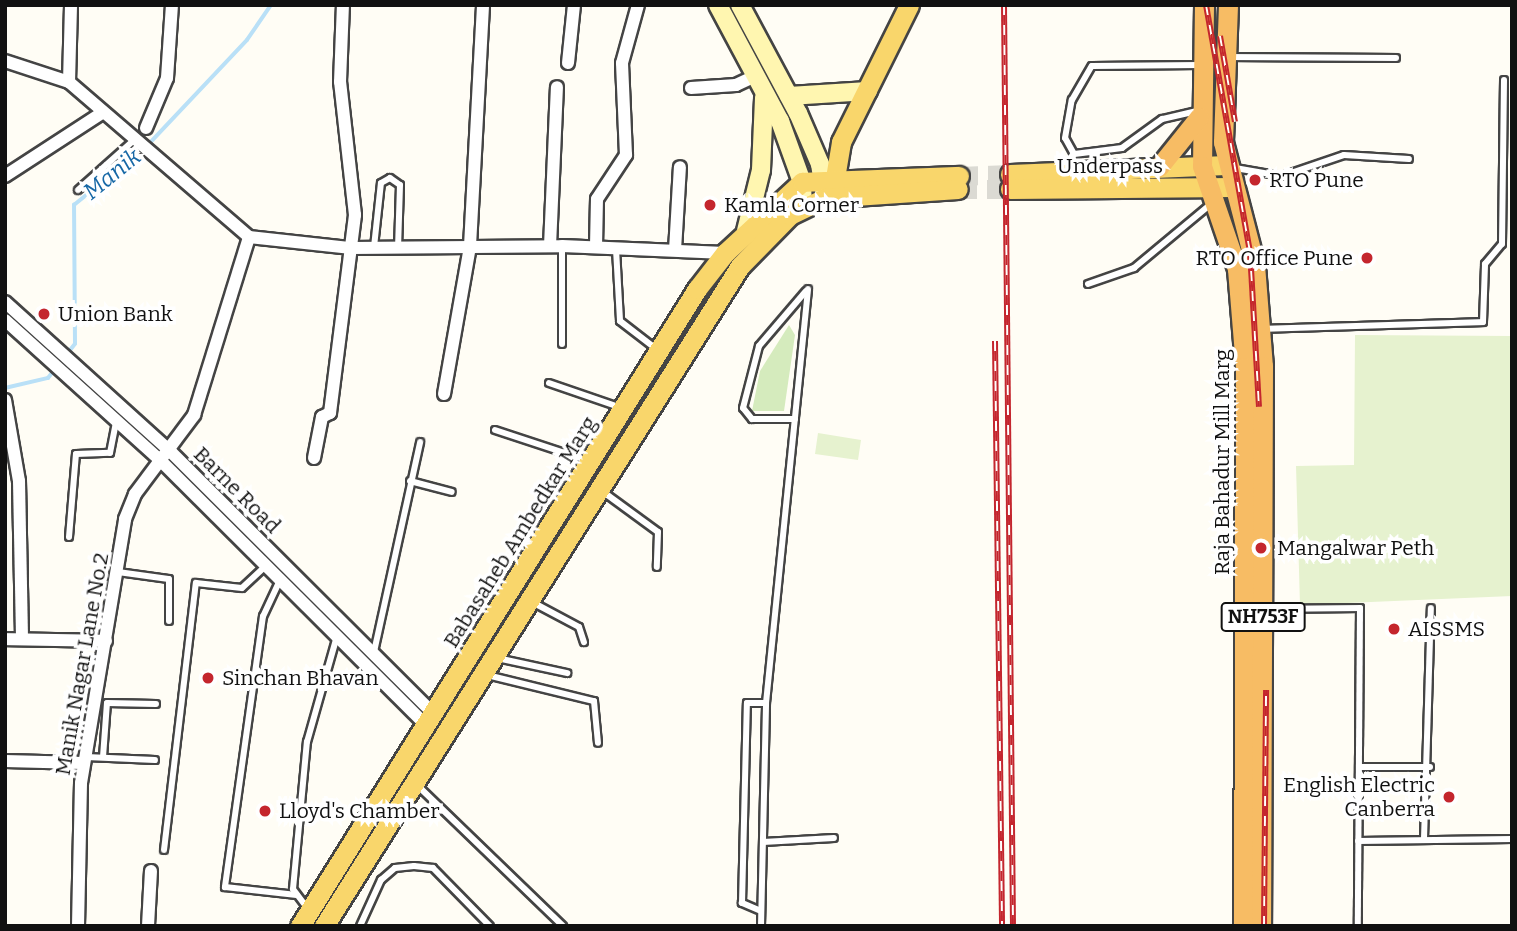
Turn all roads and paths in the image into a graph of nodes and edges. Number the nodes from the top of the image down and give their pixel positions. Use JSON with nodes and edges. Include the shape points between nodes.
{"nodes":[{"id":1,"x":71,"y":5,"type":"edge"},
{"id":2,"x":172,"y":5,"type":"edge"},
{"id":3,"x":343,"y":5,"type":"edge"},
{"id":4,"x":483,"y":5,"type":"edge"},
{"id":5,"x":574,"y":5,"type":"edge"},
{"id":6,"x":638,"y":5,"type":"edge"},
{"id":7,"x":718,"y":5,"type":"edge"},
{"id":8,"x":740,"y":5,"type":"edge"},
{"id":9,"x":909,"y":5,"type":"edge"},
{"id":10,"x":1204,"y":5,"type":"edge"},
{"id":11,"x":1228,"y":5,"type":"edge"},
{"id":12,"x":1226,"y":57,"type":"junction"},
{"id":13,"x":1396,"y":58,"type":"dead end"},
{"id":14,"x":5,"y":61,"type":"edge"},
{"id":15,"x":568,"y":64,"type":"dead end"},
{"id":16,"x":1202,"y":65,"type":"junction"},
{"id":17,"x":1504,"y":80,"type":"dead end"},
{"id":18,"x":69,"y":82,"type":"junction"},
{"id":19,"x":761,"y":82,"type":"junction"},
{"id":20,"x":557,"y":87,"type":"dead end"},
{"id":21,"x":691,"y":88,"type":"dead end"},
{"id":22,"x":868,"y":91,"type":"junction"},
{"id":23,"x":789,"y":96,"type":"junction"},
{"id":24,"x":102,"y":113,"type":"junction"},
{"id":25,"x":1200,"y":113,"type":"junction"},
{"id":26,"x":146,"y":128,"type":"dead end"},
{"id":27,"x":136,"y":144,"type":"junction"},
{"id":28,"x":5,"y":159,"type":"edge"},
{"id":29,"x":1409,"y":159,"type":"dead end"},
{"id":30,"x":1226,"y":165,"type":"junction"},
{"id":31,"x":1202,"y":166,"type":"junction"},
{"id":32,"x":680,"y":167,"type":"dead end"},
{"id":33,"x":1159,"y":167,"type":"junction"},
{"id":34,"x":6,"y":176,"type":"edge"},
{"id":35,"x":803,"y":182,"type":"junction"},
{"id":36,"x":958,"y":183,"type":"tunnel mouth"},
{"id":37,"x":834,"y":184,"type":"junction"},
{"id":38,"x":1233,"y":187,"type":"junction"},
{"id":39,"x":78,"y":190,"type":"dead end"},
{"id":40,"x":1211,"y":194,"type":"junction"},
{"id":41,"x":803,"y":205,"type":"junction"},
{"id":42,"x":747,"y":231,"type":"junction"},
{"id":43,"x":249,"y":237,"type":"junction"},
{"id":44,"x":471,"y":246,"type":"junction"},
{"id":45,"x":556,"y":246,"type":"junction"},
{"id":46,"x":596,"y":246,"type":"junction"},
{"id":47,"x":398,"y":247,"type":"junction"},
{"id":48,"x":616,"y":247,"type":"junction"},
{"id":49,"x":351,"y":248,"type":"junction"},
{"id":50,"x":374,"y":248,"type":"junction"},
{"id":51,"x":675,"y":250,"type":"junction"},
{"id":52,"x":725,"y":253,"type":"junction"},
{"id":53,"x":1087,"y":284,"type":"dead end"},
{"id":54,"x":5,"y":302,"type":"edge"},
{"id":55,"x":5,"y":320,"type":"edge"},
{"id":56,"x":1262,"y":329,"type":"junction"},
{"id":57,"x":562,"y":344,"type":"dead end"},
{"id":58,"x":661,"y":351,"type":"junction"},
{"id":59,"x":61,"y":362,"type":"junction"},
{"id":60,"x":549,"y":383,"type":"dead end"},
{"id":61,"x":444,"y":394,"type":"dead end"},
{"id":62,"x":5,"y":400,"type":"edge"},
{"id":63,"x":624,"y":409,"type":"junction"},
{"id":64,"x":795,"y":419,"type":"junction"},
{"id":65,"x":116,"y":420,"type":"junction"},
{"id":66,"x":495,"y":429,"type":"dead end"},
{"id":67,"x":420,"y":442,"type":"dead end"},
{"id":68,"x":167,"y":457,"type":"junction"},
{"id":69,"x":314,"y":458,"type":"dead end"},
{"id":70,"x":591,"y":462,"type":"junction"},
{"id":71,"x":410,"y":481,"type":"junction"},
{"id":72,"x":597,"y":488,"type":"junction"},
{"id":73,"x":452,"y":492,"type":"dead end"},
{"id":74,"x":69,"y":537,"type":"dead end"},
{"id":75,"x":266,"y":566,"type":"junction"},
{"id":76,"x":657,"y":567,"type":"dead end"},
{"id":77,"x":118,"y":572,"type":"junction"},
{"id":78,"x":280,"y":580,"type":"junction"},
{"id":79,"x":527,"y":600,"type":"junction"},
{"id":80,"x":1431,"y":608,"type":"dead end"},
{"id":81,"x":1263,"y":609,"type":"junction"},
{"id":82,"x":169,"y":621,"type":"dead end"},
{"id":83,"x":337,"y":636,"type":"junction"},
{"id":84,"x":5,"y":639,"type":"edge"},
{"id":85,"x":22,"y":639,"type":"junction"},
{"id":86,"x":106,"y":641,"type":"junction"},
{"id":87,"x":584,"y":642,"type":"dead end"},
{"id":88,"x":374,"y":654,"type":"junction"},
{"id":89,"x":486,"y":665,"type":"junction"},
{"id":90,"x":568,"y":673,"type":"dead end"},
{"id":91,"x":766,"y":703,"type":"junction"},
{"id":92,"x":156,"y":704,"type":"dead end"},
{"id":93,"x":1254,"y":715,"type":"junction"},
{"id":94,"x":429,"y":719,"type":"junction"},
{"id":95,"x":598,"y":743,"type":"dead end"},
{"id":96,"x":103,"y":757,"type":"junction"},
{"id":97,"x":83,"y":760,"type":"junction"},
{"id":98,"x":155,"y":760,"type":"dead end"},
{"id":99,"x":5,"y":761,"type":"edge"},
{"id":100,"x":1359,"y":767,"type":"junction"},
{"id":101,"x":1430,"y":768,"type":"junction"},
{"id":102,"x":413,"y":781,"type":"junction"},
{"id":103,"x":834,"y":838,"type":"dead end"},
{"id":104,"x":1424,"y":839,"type":"junction"},
{"id":105,"x":1512,"y":839,"type":"edge"},
{"id":106,"x":1358,"y":841,"type":"junction"},
{"id":107,"x":763,"y":842,"type":"junction"},
{"id":108,"x":164,"y":850,"type":"dead end"},
{"id":109,"x":151,"y":871,"type":"dead end"},
{"id":110,"x":303,"y":910,"type":"edge"},
{"id":111,"x":761,"y":911,"type":"junction"},
{"id":112,"x":78,"y":926,"type":"edge"},
{"id":113,"x":148,"y":926,"type":"edge"},
{"id":114,"x":324,"y":926,"type":"edge"},
{"id":115,"x":360,"y":926,"type":"edge"},
{"id":116,"x":490,"y":926,"type":"edge"},
{"id":117,"x":563,"y":926,"type":"edge"},
{"id":118,"x":761,"y":926,"type":"edge"},
{"id":119,"x":1243,"y":926,"type":"edge"},
{"id":120,"x":1261,"y":926,"type":"edge"},
{"id":121,"x":1358,"y":926,"type":"edge"}],
"edges":[{"from":1,"to":18,"type":"street"},
{"from":2,"to":26,"type":"street","via":[[167,78]]},
{"from":3,"to":49,"type":"street","via":[[340,82],[355,215]]},
{"from":4,"to":44,"type":"street"},
{"from":5,"to":15,"type":"street"},
{"from":6,"to":46,"type":"street","via":[[622,63],[626,155],[597,200]]},
{"from":7,"to":19,"type":"main road"},
{"from":8,"to":23,"type":"main road"},
{"from":9,"to":22,"type":"main road"},
{"from":10,"to":16,"type":"highway","name":"Raja Bahadur Mill Marg","number":"NH753F"},
{"from":11,"to":12,"type":"highway","name":"Raja Bahadur Mill Marg","number":"NH753F"},
{"from":12,"to":13,"type":"lane"},
{"from":12,"to":30,"type":"highway","name":"Raja Bahadur Mill Marg","number":"NH753F"},
{"from":14,"to":18,"type":"street"},
{"from":16,"to":25,"type":"highway","name":"Raja Bahadur Mill Marg","number":"NH753F"},
{"from":16,"to":25,"type":"lane","via":[[1092,66],[1072,100],[1065,138],[1074,154],[1122,149],[1162,119]]},
{"from":17,"to":56,"type":"lane","via":[[1502,244],[1485,264],[1483,321]]},
{"from":18,"to":24,"type":"street"},
{"from":19,"to":21,"type":"street"},
{"from":19,"to":35,"type":"main road"},
{"from":19,"to":42,"type":"main road","via":[[761,170]]},
{"from":20,"to":45,"type":"street"},
{"from":22,"to":23,"type":"main road"},
{"from":22,"to":37,"type":"main road","via":[[851,123]]},
{"from":23,"to":37,"type":"main road"},
{"from":24,"to":27,"type":"street"},
{"from":24,"to":34,"type":"street"},
{"from":25,"to":31,"type":"highway","name":"Raja Bahadur Mill Marg","number":"NH753F"},
{"from":25,"to":33,"type":"highway"},
{"from":27,"to":39,"type":"lane"},
{"from":27,"to":43,"type":"street"},
{"from":28,"to":34,"type":"street"},
{"from":29,"to":30,"type":"lane","via":[[1343,155],[1282,176]]},
{"from":30,"to":31,"type":"main road","name":"Underpass"},
{"from":30,"to":38,"type":"highway","name":"Raja Bahadur Mill Marg","number":"NH753F"},
{"from":31,"to":33,"type":"main road","name":"Underpass"},
{"from":31,"to":40,"type":"highway","name":"Raja Bahadur Mill Marg","number":"NH753F"},
{"from":32,"to":51,"type":"street"},
{"from":33,"to":40,"type":"main road","name":"Underpass","via":[[1010,181]]},
{"from":35,"to":37,"type":"main road"},
{"from":35,"to":41,"type":"main road"},
{"from":35,"to":42,"type":"main road","name":"Babasaheb Ambedkar Marg"},
{"from":36,"to":37,"type":"main road"},
{"from":37,"to":41,"type":"main road","name":"Babasaheb Ambedkar Marg"},
{"from":38,"to":40,"type":"main road","name":"Underpass"},
{"from":38,"to":56,"type":"highway","name":"Raja Bahadur Mill Marg","number":"NH753F","via":[[1255,265]]},
{"from":40,"to":53,"type":"lane","via":[[1134,268]]},
{"from":40,"to":93,"type":"highway","name":"Raja Bahadur Mill Marg","number":"NH753F","via":[[1237,268],[1243,309]]},
{"from":41,"to":72,"type":"main road","name":"Babasaheb Ambedkar Marg","via":[[712,302]]},
{"from":42,"to":52,"type":"main road","name":"Babasaheb Ambedkar Marg"},
{"from":43,"to":49,"type":"street"},
{"from":43,"to":68,"type":"street","name":"Manik Nagar Lane No.2","via":[[194,415]]},
{"from":44,"to":45,"type":"street"},
{"from":44,"to":47,"type":"street"},
{"from":44,"to":61,"type":"street"},
{"from":45,"to":46,"type":"street"},
{"from":45,"to":57,"type":"lane"},
{"from":46,"to":48,"type":"street"},
{"from":47,"to":50,"type":"street"},
{"from":47,"to":50,"type":"lane","via":[[400,184],[390,178],[381,183]]},
{"from":48,"to":51,"type":"street"},
{"from":48,"to":58,"type":"lane","via":[[620,321]]},
{"from":49,"to":50,"type":"street"},
{"from":49,"to":69,"type":"street","via":[[330,413],[323,417]]},
{"from":51,"to":52,"type":"street"},
{"from":52,"to":58,"type":"main road","name":"Babasaheb Ambedkar Marg"},
{"from":54,"to":59,"type":"street","name":"Barne Road"},
{"from":55,"to":59,"type":"street","name":"Barne Road"},
{"from":56,"to":81,"type":"highway","name":"Raja Bahadur Mill Marg","number":"NH753F"},
{"from":58,"to":63,"type":"main road","name":"Babasaheb Ambedkar Marg"},
{"from":59,"to":65,"type":"street","name":"Barne Road"},
{"from":59,"to":68,"type":"street","name":"Barne Road"},
{"from":60,"to":63,"type":"lane"},
{"from":62,"to":85,"type":"street","via":[[19,481]]},
{"from":63,"to":70,"type":"main road","name":"Babasaheb Ambedkar Marg"},
{"from":64,"to":64,"type":"lane","via":[[796,406],[808,289],[759,346],[743,408],[752,419]]},
{"from":64,"to":91,"type":"lane"},
{"from":65,"to":68,"type":"street","name":"Barne Road"},
{"from":65,"to":74,"type":"lane","via":[[110,453],[76,454]]},
{"from":66,"to":70,"type":"lane"},
{"from":67,"to":71,"type":"lane"},
{"from":68,"to":75,"type":"street","name":"Barne Road"},
{"from":68,"to":77,"type":"street","name":"Manik Nagar Lane No.2","via":[[135,494]]},
{"from":68,"to":88,"type":"street","name":"Barne Road"},
{"from":70,"to":94,"type":"main road","name":"Babasaheb Ambedkar Marg"},
{"from":71,"to":73,"type":"lane"},
{"from":71,"to":88,"type":"lane"},
{"from":72,"to":76,"type":"lane","via":[[658,532]]},
{"from":72,"to":79,"type":"main road","name":"Babasaheb Ambedkar Marg"},
{"from":75,"to":78,"type":"street","name":"Barne Road"},
{"from":75,"to":108,"type":"lane","via":[[242,588],[196,583]]},
{"from":77,"to":82,"type":"lane","via":[[169,579]]},
{"from":77,"to":86,"type":"street","name":"Manik Nagar Lane No.2"},
{"from":78,"to":83,"type":"street","name":"Barne Road"},
{"from":78,"to":110,"type":"lane","via":[[263,616],[225,887]]},
{"from":79,"to":87,"type":"lane","via":[[579,627]]},
{"from":79,"to":89,"type":"main road","name":"Babasaheb Ambedkar Marg"},
{"from":80,"to":101,"type":"lane"},
{"from":81,"to":93,"type":"highway","name":"Raja Bahadur Mill Marg","number":"NH753F"},
{"from":81,"to":100,"type":"lane","via":[[1360,608]]},
{"from":83,"to":94,"type":"street","name":"Barne Road"},
{"from":83,"to":110,"type":"lane","via":[[307,742]]},
{"from":84,"to":85,"type":"street"},
{"from":85,"to":86,"type":"street"},
{"from":86,"to":97,"type":"street","name":"Manik Nagar Lane No.2"},
{"from":88,"to":94,"type":"street","name":"Barne Road"},
{"from":89,"to":90,"type":"lane"},
{"from":89,"to":95,"type":"lane","via":[[594,701]]},
{"from":89,"to":102,"type":"main road","name":"Babasaheb Ambedkar Marg"},
{"from":91,"to":107,"type":"lane"},
{"from":91,"to":111,"type":"lane","via":[[747,703],[741,903]]},
{"from":92,"to":96,"type":"lane","via":[[107,703]]},
{"from":93,"to":119,"type":"highway","name":"Raja Bahadur Mill Marg","number":"NH753F"},
{"from":93,"to":120,"type":"highway","name":"Raja Bahadur Mill Marg","number":"NH753F"},
{"from":94,"to":110,"type":"main road","name":"Babasaheb Ambedkar Marg"},
{"from":96,"to":97,"type":"lane"},
{"from":96,"to":98,"type":"lane"},
{"from":97,"to":99,"type":"street"},
{"from":97,"to":112,"type":"street","name":"Manik Nagar Lane No.2"},
{"from":100,"to":101,"type":"lane"},
{"from":100,"to":106,"type":"lane"},
{"from":101,"to":104,"type":"lane"},
{"from":102,"to":114,"type":"main road","name":"Babasaheb Ambedkar Marg"},
{"from":102,"to":117,"type":"lane"},
{"from":103,"to":107,"type":"lane"},
{"from":104,"to":105,"type":"lane"},
{"from":104,"to":106,"type":"lane"},
{"from":106,"to":121,"type":"lane"},
{"from":107,"to":111,"type":"lane"},
{"from":109,"to":113,"type":"street"},
{"from":111,"to":118,"type":"lane"},
{"from":115,"to":116,"type":"lane","via":[[381,880],[395,868],[414,866],[433,868]]}]}
